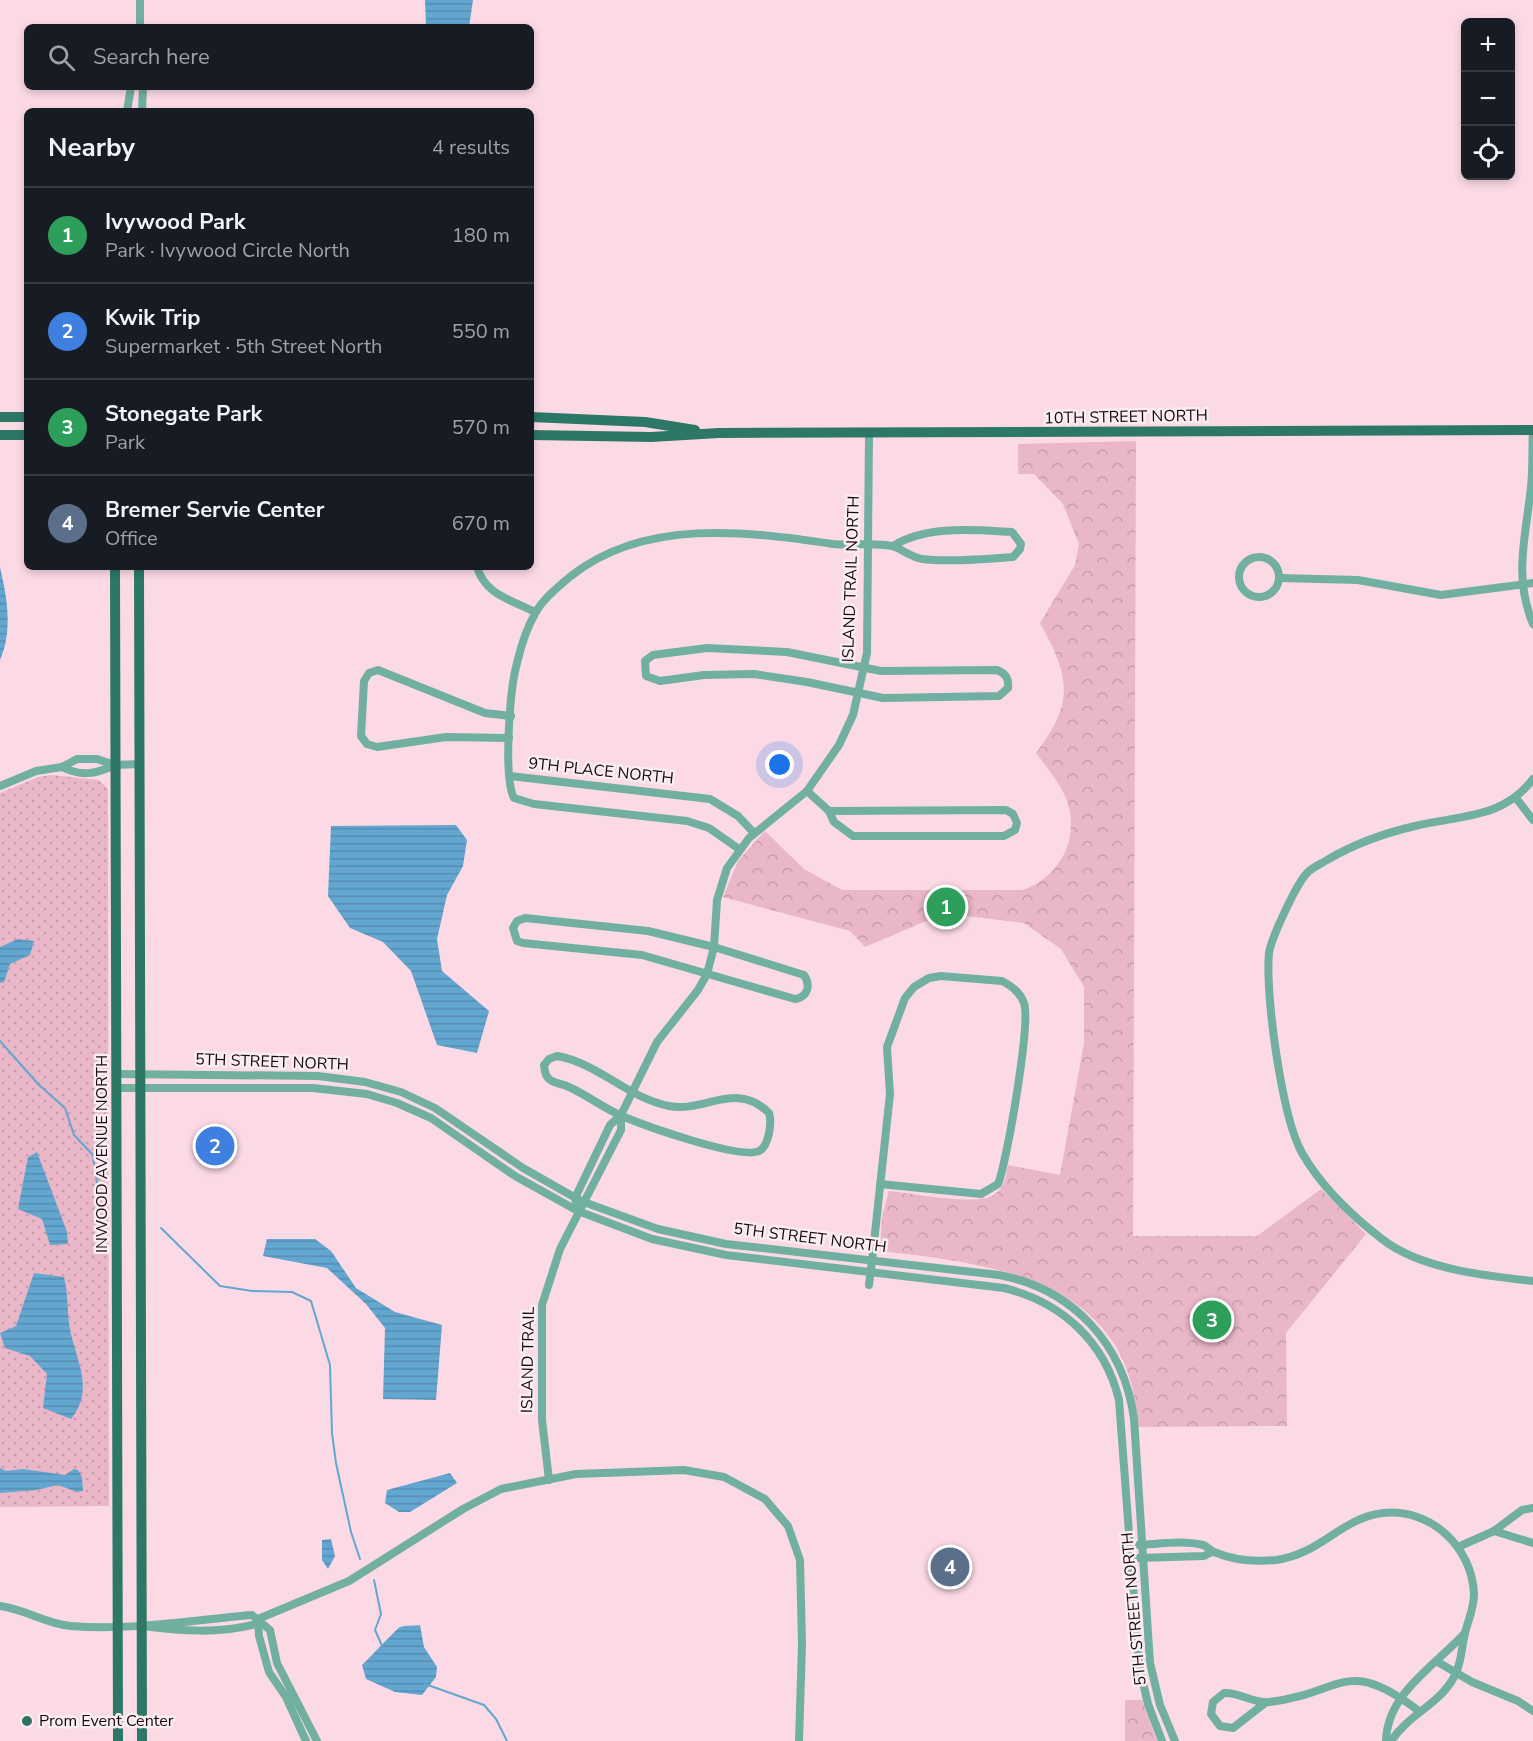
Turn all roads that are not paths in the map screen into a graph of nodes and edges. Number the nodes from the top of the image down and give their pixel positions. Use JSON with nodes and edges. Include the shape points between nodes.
{"nodes":[{"id":1,"x":140,"y":0,"type":"edge"},
{"id":2,"x":140,"y":24,"type":"edge"},
{"id":3,"x":130,"y":90,"type":"edge"},
{"id":4,"x":143,"y":90,"type":"edge"},
{"id":5,"x":128,"y":108,"type":"edge"},
{"id":6,"x":142,"y":108,"type":"edge"},
{"id":7,"x":0,"y":417,"type":"edge"},
{"id":8,"x":24,"y":417,"type":"edge"},
{"id":9,"x":534,"y":417,"type":"edge"},
{"id":10,"x":1533,"y":430,"type":"edge"},
{"id":11,"x":719,"y":433,"type":"junction"},
{"id":12,"x":869,"y":434,"type":"junction"},
{"id":13,"x":0,"y":435,"type":"edge"},
{"id":14,"x":24,"y":435,"type":"edge"},
{"id":15,"x":534,"y":435,"type":"edge"},
{"id":16,"x":869,"y":546,"type":"junction"},
{"id":17,"x":893,"y":546,"type":"junction"},
{"id":18,"x":115,"y":570,"type":"edge"},
{"id":19,"x":139,"y":570,"type":"edge"},
{"id":20,"x":478,"y":570,"type":"edge"},
{"id":21,"x":1279,"y":578,"type":"junction"},
{"id":22,"x":1528,"y":583,"type":"edge"},
{"id":23,"x":535,"y":612,"type":"junction"},
{"id":24,"x":1533,"y":624,"type":"edge"},
{"id":25,"x":864,"y":668,"type":"junction"},
{"id":26,"x":859,"y":693,"type":"junction"},
{"id":27,"x":511,"y":716,"type":"junction"},
{"id":28,"x":509,"y":738,"type":"junction"},
{"id":29,"x":139,"y":764,"type":"junction"},
{"id":30,"x":115,"y":765,"type":"junction"},
{"id":31,"x":62,"y":767,"type":"junction"},
{"id":32,"x":510,"y":776,"type":"junction"},
{"id":33,"x":1533,"y":779,"type":"edge"},
{"id":34,"x":0,"y":786,"type":"edge"},
{"id":35,"x":807,"y":791,"type":"junction"},
{"id":36,"x":1516,"y":798,"type":"junction"},
{"id":37,"x":829,"y":811,"type":"junction"},
{"id":38,"x":1533,"y":820,"type":"edge"},
{"id":39,"x":754,"y":833,"type":"junction"},
{"id":40,"x":739,"y":849,"type":"junction"},
{"id":41,"x":714,"y":947,"type":"junction"},
{"id":42,"x":707,"y":974,"type":"junction"},
{"id":43,"x":117,"y":1074,"type":"junction"},
{"id":44,"x":141,"y":1074,"type":"junction"},
{"id":45,"x":117,"y":1089,"type":"junction"},
{"id":46,"x":141,"y":1089,"type":"junction"},
{"id":47,"x":633,"y":1092,"type":"junction"},
{"id":48,"x":621,"y":1116,"type":"junction"},
{"id":49,"x":880,"y":1184,"type":"junction"},
{"id":50,"x":575,"y":1198,"type":"junction"},
{"id":51,"x":585,"y":1202,"type":"junction"},
{"id":52,"x":578,"y":1211,"type":"junction"},
{"id":53,"x":872,"y":1261,"type":"junction"},
{"id":54,"x":871,"y":1272,"type":"junction"},
{"id":55,"x":1533,"y":1281,"type":"edge"},
{"id":56,"x":869,"y":1285,"type":"dead end"},
{"id":57,"x":549,"y":1480,"type":"junction"},
{"id":58,"x":1533,"y":1508,"type":"edge"},
{"id":59,"x":1494,"y":1531,"type":"junction"},
{"id":60,"x":1533,"y":1543,"type":"edge"},
{"id":61,"x":1142,"y":1545,"type":"junction"},
{"id":62,"x":1131,"y":1546,"type":"junction"},
{"id":63,"x":1458,"y":1547,"type":"junction"},
{"id":64,"x":1212,"y":1552,"type":"junction"},
{"id":65,"x":1143,"y":1558,"type":"junction"},
{"id":66,"x":1132,"y":1559,"type":"junction"},
{"id":67,"x":0,"y":1606,"type":"edge"},
{"id":68,"x":258,"y":1619,"type":"junction"},
{"id":69,"x":143,"y":1626,"type":"junction"},
{"id":70,"x":119,"y":1627,"type":"junction"},
{"id":71,"x":1465,"y":1633,"type":"junction"},
{"id":72,"x":1436,"y":1661,"type":"junction"},
{"id":73,"x":1456,"y":1673,"type":"junction"},
{"id":74,"x":1402,"y":1698,"type":"junction"},
{"id":75,"x":1265,"y":1703,"type":"junction"},
{"id":76,"x":1419,"y":1711,"type":"junction"},
{"id":77,"x":1533,"y":1711,"type":"edge"},
{"id":78,"x":118,"y":1741,"type":"edge"},
{"id":79,"x":142,"y":1741,"type":"edge"},
{"id":80,"x":306,"y":1741,"type":"edge"},
{"id":81,"x":317,"y":1741,"type":"edge"},
{"id":82,"x":799,"y":1741,"type":"edge"},
{"id":83,"x":1162,"y":1741,"type":"edge"},
{"id":84,"x":1175,"y":1741,"type":"edge"},
{"id":85,"x":1386,"y":1741,"type":"edge"},
{"id":86,"x":1391,"y":1741,"type":"edge"}],
"edges":[{"from":1,"to":2,"type":"street"},
{"from":3,"to":5,"type":"street"},
{"from":4,"to":6,"type":"street"},
{"from":7,"to":8,"type":"main road"},
{"from":9,"to":11,"type":"main road","name":"10TH STREET NORTH","via":[[645,422]]},
{"from":10,"to":12,"type":"main road","name":"10TH STREET NORTH"},
{"from":10,"to":22,"type":"street","via":[[1531,486],[1521,554]]},
{"from":11,"to":12,"type":"main road","name":"10TH STREET NORTH"},
{"from":11,"to":15,"type":"main road","name":"10TH STREET NORTH","via":[[651,437]]},
{"from":12,"to":16,"type":"street","name":"ISLAND TRAIL NORTH"},
{"from":13,"to":14,"type":"main road"},
{"from":16,"to":17,"type":"street"},
{"from":16,"to":23,"type":"street","via":[[765,535],[643,539],[591,560]]},
{"from":16,"to":25,"type":"street","name":"ISLAND TRAIL NORTH"},
{"from":17,"to":17,"type":"street","via":[[923,559],[1007,557],[1017,554],[1021,544],[1012,532],[930,532],[910,536]]},
{"from":18,"to":30,"type":"main road","name":"INWOOD AVENUE NORTH"},
{"from":19,"to":29,"type":"main road"},
{"from":20,"to":23,"type":"street","via":[[489,589]]},
{"from":21,"to":21,"type":"street","via":[[1276,565],[1259,556],[1242,565],[1238,577],[1243,589],[1260,597],[1271,593]]},
{"from":21,"to":22,"type":"street","via":[[1358,580],[1441,595]]},
{"from":22,"to":24,"type":"street","via":[[1526,607]]},
{"from":23,"to":27,"type":"street","via":[[513,676]]},
{"from":25,"to":26,"type":"street","name":"ISLAND TRAIL NORTH"},
{"from":25,"to":26,"type":"street","via":[[997,670],[1009,680],[1008,688],[999,696],[896,698]]},
{"from":25,"to":26,"type":"street","via":[[787,652],[738,648],[652,655],[645,661],[646,676],[660,681],[754,674]]},
{"from":26,"to":35,"type":"street","name":"ISLAND TRAIL NORTH","via":[[842,738]]},
{"from":27,"to":28,"type":"street"},
{"from":27,"to":28,"type":"street","via":[[477,710],[378,670],[369,673],[364,681],[361,736],[367,744],[377,747],[446,737]]},
{"from":28,"to":32,"type":"street"},
{"from":29,"to":30,"type":"street"},
{"from":29,"to":44,"type":"main road"},
{"from":30,"to":31,"type":"street","via":[[97,759],[77,759]]},
{"from":30,"to":31,"type":"street","via":[[96,774],[76,774]]},
{"from":30,"to":43,"type":"main road","name":"INWOOD AVENUE NORTH"},
{"from":31,"to":34,"type":"street","via":[[36,771]]},
{"from":32,"to":39,"type":"street","name":"9TH PLACE NORTH","via":[[710,799],[738,816]]},
{"from":32,"to":40,"type":"street","name":"9TH PLACE NORTH","via":[[512,794],[521,802],[687,821],[709,828]]},
{"from":33,"to":36,"type":"street"},
{"from":35,"to":37,"type":"street"},
{"from":35,"to":39,"type":"street","name":"ISLAND TRAIL NORTH"},
{"from":36,"to":38,"type":"street"},
{"from":36,"to":55,"type":"street","via":[[1494,810],[1414,826],[1349,847],[1307,872],[1283,915],[1269,952],[1271,1019],[1287,1107],[1302,1152],[1338,1201],[1384,1241],[1424,1259],[1478,1275]]},
{"from":37,"to":37,"type":"street","via":[[847,834],[859,837],[1004,836],[1015,830],[1017,823],[1006,810]]},
{"from":39,"to":40,"type":"street","name":"ISLAND TRAIL NORTH"},
{"from":40,"to":41,"type":"street","name":"ISLAND TRAIL NORTH","via":[[727,868],[717,900]]},
{"from":41,"to":42,"type":"street","name":"ISLAND TRAIL NORTH"},
{"from":41,"to":42,"type":"street","via":[[804,975],[809,985],[805,995],[795,999]]},
{"from":41,"to":42,"type":"street","via":[[626,927],[525,918],[513,928],[517,941],[523,943],[635,954]]},
{"from":42,"to":47,"type":"street","name":"ISLAND TRAIL NORTH","via":[[657,1042]]},
{"from":43,"to":44,"type":"street","name":"5TH STREET NORTH"},
{"from":43,"to":45,"type":"main road","name":"INWOOD AVENUE NORTH"},
{"from":44,"to":46,"type":"main road"},
{"from":44,"to":50,"type":"street","name":"5TH STREET NORTH","via":[[325,1077],[380,1086],[435,1108]]},
{"from":45,"to":46,"type":"street","name":"5TH STREET NORTH"},
{"from":45,"to":70,"type":"main road","name":"INWOOD AVENUE NORTH"},
{"from":46,"to":52,"type":"street","name":"5TH STREET NORTH","via":[[322,1088],[378,1097],[431,1119],[515,1176]]},
{"from":46,"to":69,"type":"main road"},
{"from":47,"to":48,"type":"street","name":"ISLAND TRAIL NORTH"},
{"from":47,"to":48,"type":"street","via":[[571,1059],[557,1056],[544,1065],[551,1081],[571,1087]]},
{"from":47,"to":48,"type":"street","via":[[671,1106],[739,1097],[769,1113],[767,1142],[760,1151],[730,1149]]},
{"from":48,"to":50,"type":"street","name":"ISLAND TRAIL NORTH","via":[[610,1125]]},
{"from":48,"to":51,"type":"street","name":"ISLAND TRAIL NORTH","via":[[621,1130]]},
{"from":49,"to":49,"type":"street","via":[[890,1094],[887,1047],[905,998],[914,987],[941,976],[1010,985],[1024,1004],[1026,1033],[998,1184],[981,1194]]},
{"from":49,"to":53,"type":"street"},
{"from":50,"to":51,"type":"street","name":"5TH STREET NORTH"},
{"from":50,"to":52,"type":"street"},
{"from":51,"to":52,"type":"street","name":"ISLAND TRAIL NORTH"},
{"from":51,"to":53,"type":"street","name":"5TH STREET NORTH","via":[[639,1223],[698,1239]]},
{"from":52,"to":54,"type":"street","name":"5TH STREET NORTH","via":[[633,1234],[688,1249]]},
{"from":52,"to":57,"type":"street","name":"ISLAND TRAIL","via":[[560,1249],[542,1305],[542,1420]]},
{"from":53,"to":54,"type":"street"},
{"from":53,"to":61,"type":"street","name":"5TH STREET NORTH","via":[[1023,1281],[1052,1293],[1087,1319],[1113,1353],[1130,1396]]},
{"from":54,"to":56,"type":"street"},
{"from":54,"to":62,"type":"street","name":"5TH STREET NORTH","via":[[1017,1291],[1054,1308],[1083,1331],[1103,1359],[1119,1400]]},
{"from":57,"to":68,"type":"street","via":[[501,1490],[332,1590]]},
{"from":57,"to":82,"type":"street","via":[[576,1474],[684,1470],[724,1477],[765,1499],[788,1527],[800,1560]]},
{"from":58,"to":59,"type":"street","via":[[1522,1510]]},
{"from":59,"to":60,"type":"street"},
{"from":59,"to":63,"type":"street"},
{"from":61,"to":62,"type":"street"},
{"from":61,"to":64,"type":"street","via":[[1205,1545]]},
{"from":61,"to":65,"type":"street","name":"5TH STREET NORTH"},
{"from":62,"to":66,"type":"street","name":"5TH STREET NORTH"},
{"from":63,"to":64,"type":"street","via":[[1432,1524],[1410,1515],[1388,1513],[1360,1519],[1314,1548],[1284,1559],[1250,1560]]},
{"from":63,"to":71,"type":"street","via":[[1469,1570],[1473,1592]]},
{"from":64,"to":65,"type":"street","via":[[1204,1556]]},
{"from":65,"to":66,"type":"street"},
{"from":65,"to":84,"type":"street","name":"5TH STREET NORTH","via":[[1152,1671],[1160,1705]]},
{"from":66,"to":83,"type":"street","name":"5TH STREET NORTH","via":[[1141,1678]]},
{"from":67,"to":70,"type":"street","via":[[57,1624]]},
{"from":68,"to":69,"type":"street","via":[[252,1615]]},
{"from":68,"to":69,"type":"street","via":[[256,1624],[230,1631],[194,1632]]},
{"from":68,"to":80,"type":"street","via":[[269,1672],[286,1697]]},
{"from":68,"to":81,"type":"street","via":[[270,1630],[277,1663]]},
{"from":69,"to":70,"type":"street"},
{"from":69,"to":79,"type":"main road"},
{"from":70,"to":78,"type":"main road","name":"INWOOD AVENUE NORTH"},
{"from":71,"to":72,"type":"street"},
{"from":71,"to":73,"type":"street"},
{"from":72,"to":73,"type":"street"},
{"from":72,"to":74,"type":"street"},
{"from":73,"to":76,"type":"street","via":[[1444,1692]]},
{"from":73,"to":77,"type":"street"},
{"from":74,"to":75,"type":"street","via":[[1375,1684],[1350,1680]]},
{"from":74,"to":76,"type":"street"},
{"from":74,"to":85,"type":"street"},
{"from":75,"to":75,"type":"street","via":[[1224,1693],[1213,1702],[1211,1714],[1218,1725],[1231,1728]]},
{"from":76,"to":86,"type":"street"}]}
